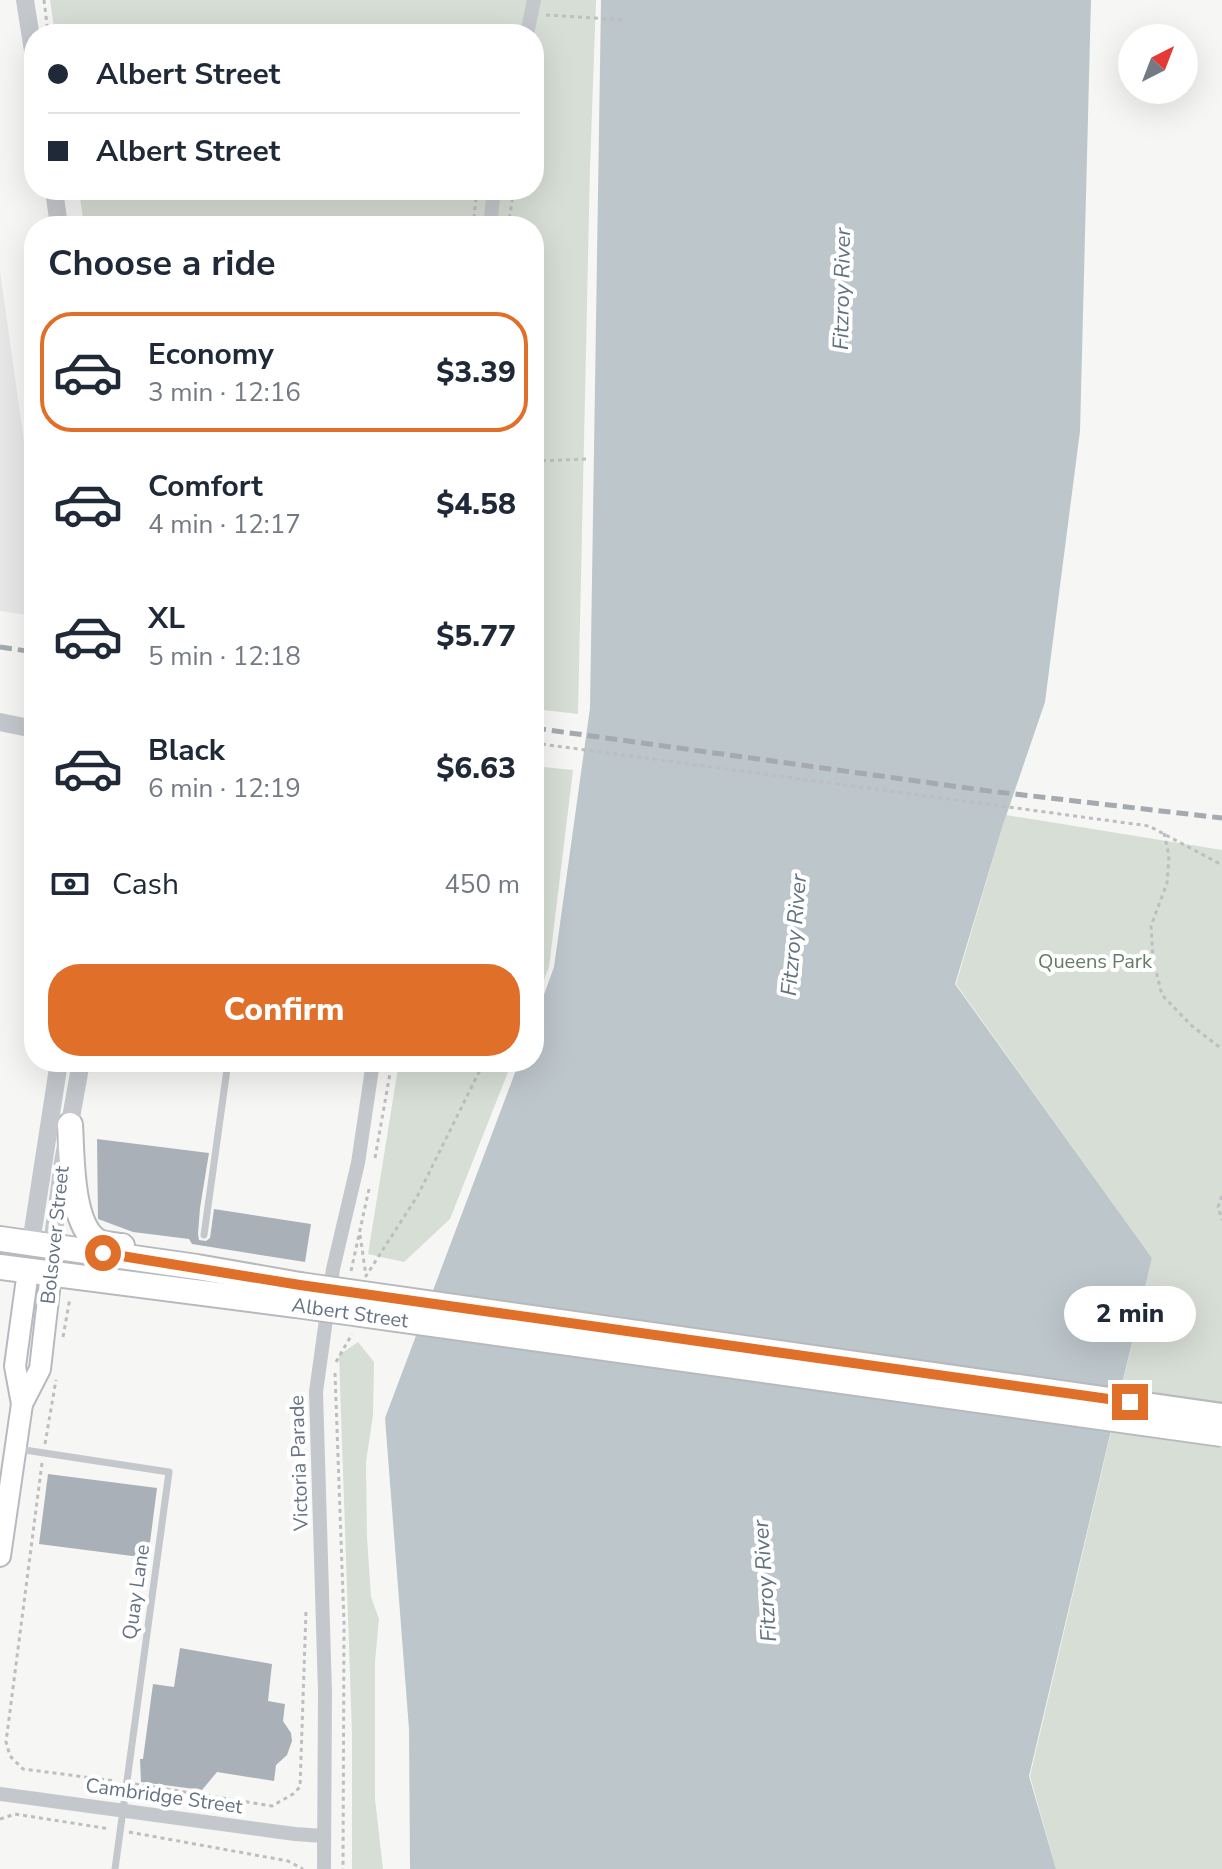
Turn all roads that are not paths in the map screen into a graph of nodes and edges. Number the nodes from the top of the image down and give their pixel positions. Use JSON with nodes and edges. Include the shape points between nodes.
{"nodes":[{"id":1,"x":25,"y":0,"type":"edge"},
{"id":2,"x":534,"y":0,"type":"edge"},
{"id":3,"x":29,"y":24,"type":"edge"},
{"id":4,"x":529,"y":24,"type":"edge"},
{"id":5,"x":58,"y":1072,"type":"edge"},
{"id":6,"x":79,"y":1072,"type":"edge"},
{"id":7,"x":227,"y":1072,"type":"edge"},
{"id":8,"x":372,"y":1072,"type":"edge"},
{"id":9,"x":70,"y":1125,"type":"junction"},
{"id":10,"x":204,"y":1235,"type":"dead end"},
{"id":11,"x":0,"y":1239,"type":"edge"},
{"id":12,"x":41,"y":1244,"type":"junction"},
{"id":13,"x":0,"y":1267,"type":"edge"},
{"id":14,"x":197,"y":1267,"type":"junction"},
{"id":15,"x":40,"y":1272,"type":"junction"},
{"id":16,"x":298,"y":1295,"type":"junction"},
{"id":17,"x":1222,"y":1416,"type":"edge"},
{"id":18,"x":1222,"y":1434,"type":"edge"},
{"id":19,"x":16,"y":1449,"type":"junction"},
{"id":20,"x":0,"y":1556,"type":"edge"},
{"id":21,"x":0,"y":1794,"type":"edge"},
{"id":22,"x":122,"y":1811,"type":"junction"},
{"id":23,"x":323,"y":1836,"type":"junction"},
{"id":24,"x":115,"y":1869,"type":"edge"},
{"id":25,"x":324,"y":1869,"type":"edge"}],
"edges":[{"from":1,"to":3,"type":"street"},
{"from":2,"to":4,"type":"street"},
{"from":5,"to":12,"type":"street","name":"Bolsover Street"},
{"from":6,"to":9,"type":"street","name":"Bolsover Street"},
{"from":7,"to":10,"type":"lane"},
{"from":8,"to":23,"type":"street","name":"Victoria Parade","via":[[358,1163],[333,1269],[316,1392],[325,1692]]},
{"from":9,"to":12,"type":"street","name":"Bolsover Street"},
{"from":9,"to":14,"type":"highway","via":[[77,1209],[96,1241]]},
{"from":11,"to":12,"type":"highway","name":"Albert Street"},
{"from":12,"to":14,"type":"highway","name":"Albert Street"},
{"from":12,"to":15,"type":"highway","name":"Bolsover Street"},
{"from":13,"to":15,"type":"highway","name":"Albert Street"},
{"from":14,"to":16,"type":"highway","name":"Albert Street"},
{"from":15,"to":16,"type":"highway","name":"Albert Street"},
{"from":15,"to":19,"type":"main road","name":"Bolsover Street","via":[[40,1369],[22,1404]]},
{"from":16,"to":17,"type":"highway","name":"Albert Street","bridge":true},
{"from":16,"to":18,"type":"highway","name":"Albert Street","bridge":true},
{"from":19,"to":20,"type":"main road","name":"Bolsover Street"},
{"from":19,"to":22,"type":"lane","name":"Quay Lane","via":[[169,1472]]},
{"from":21,"to":22,"type":"street","name":"Cambridge Street"},
{"from":22,"to":23,"type":"street","name":"Cambridge Street"},
{"from":22,"to":24,"type":"lane","name":"Quay Lane"},
{"from":23,"to":25,"type":"street","name":"Victoria Parade"}]}
